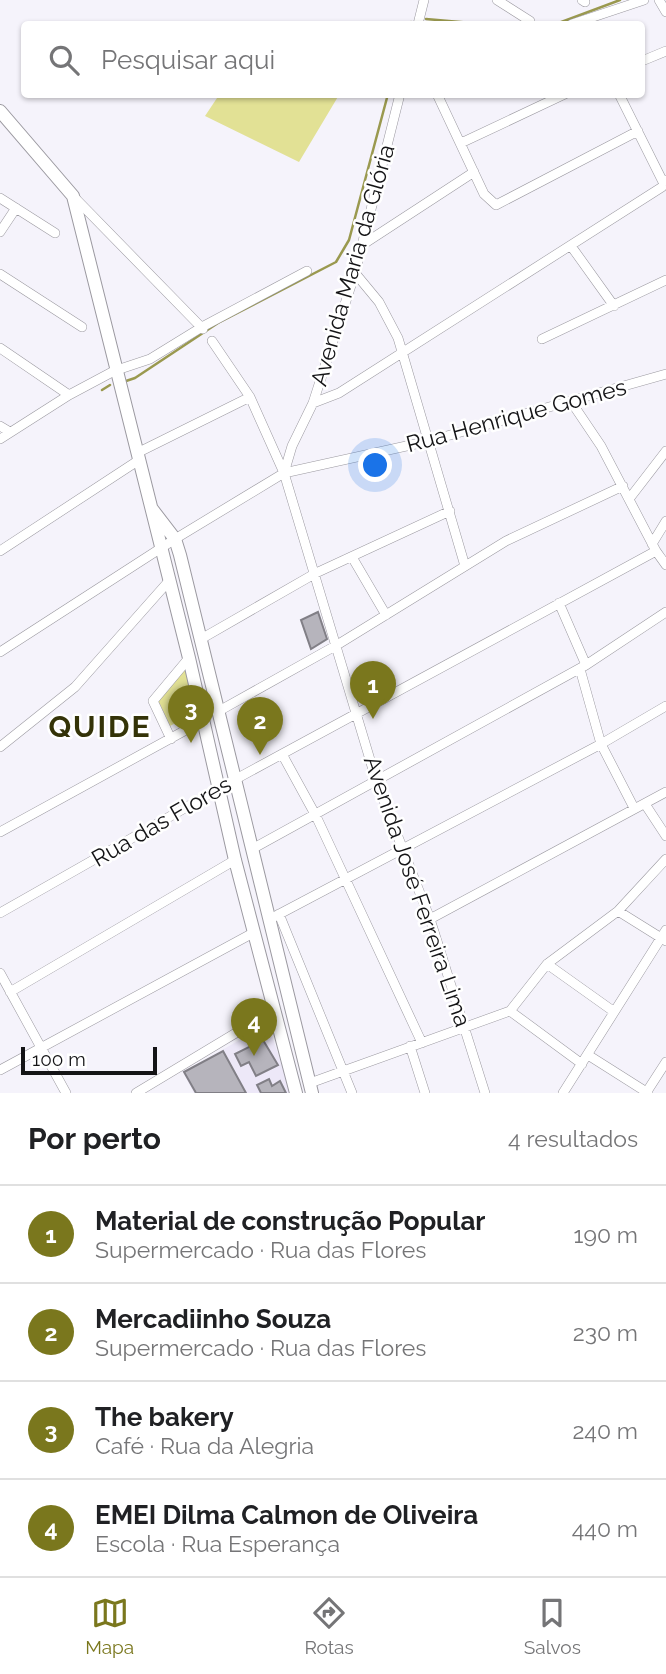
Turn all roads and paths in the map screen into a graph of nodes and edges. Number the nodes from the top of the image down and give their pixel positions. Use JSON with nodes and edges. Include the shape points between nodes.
{"nodes":[{"id":1,"x":424,"y":0,"type":"edge"},
{"id":2,"x":497,"y":0,"type":"edge"},
{"id":3,"x":644,"y":0,"type":"edge"},
{"id":4,"x":659,"y":0,"type":"edge"},
{"id":5,"x":666,"y":12,"type":"edge"},
{"id":6,"x":419,"y":21,"type":"edge"},
{"id":7,"x":530,"y":21,"type":"dead end"},
{"id":8,"x":581,"y":21,"type":"edge"},
{"id":9,"x":666,"y":51,"type":"edge"},
{"id":10,"x":645,"y":60,"type":"edge"},
{"id":11,"x":399,"y":98,"type":"edge"},
{"id":12,"x":439,"y":98,"type":"edge"},
{"id":13,"x":621,"y":98,"type":"edge"},
{"id":14,"x":546,"y":99,"type":"edge"},
{"id":15,"x":0,"y":111,"type":"edge"},
{"id":16,"x":638,"y":131,"type":"junction"},
{"id":17,"x":461,"y":143,"type":"junction"},
{"id":18,"x":474,"y":172,"type":"junction"},
{"id":19,"x":664,"y":185,"type":"edge"},
{"id":20,"x":73,"y":196,"type":"junction"},
{"id":21,"x":0,"y":198,"type":"edge"},
{"id":22,"x":16,"y":208,"type":"junction"},
{"id":23,"x":0,"y":232,"type":"edge"},
{"id":24,"x":55,"y":233,"type":"dead end"},
{"id":25,"x":571,"y":246,"type":"junction"},
{"id":26,"x":359,"y":247,"type":"junction"},
{"id":27,"x":307,"y":271,"type":"dead end"},
{"id":28,"x":355,"y":273,"type":"junction"},
{"id":29,"x":0,"y":275,"type":"edge"},
{"id":30,"x":666,"y":280,"type":"edge"},
{"id":31,"x":614,"y":306,"type":"junction"},
{"id":32,"x":82,"y":327,"type":"dead end"},
{"id":33,"x":202,"y":328,"type":"junction"},
{"id":34,"x":542,"y":339,"type":"dead end"},
{"id":35,"x":212,"y":341,"type":"dead end"},
{"id":36,"x":0,"y":348,"type":"edge"},
{"id":37,"x":402,"y":350,"type":"junction"},
{"id":38,"x":114,"y":371,"type":"junction"},
{"id":39,"x":666,"y":374,"type":"edge"},
{"id":40,"x":69,"y":394,"type":"junction"},
{"id":41,"x":250,"y":397,"type":"junction"},
{"id":42,"x":313,"y":403,"type":"junction"},
{"id":43,"x":572,"y":403,"type":"junction"},
{"id":44,"x":0,"y":426,"type":"edge"},
{"id":45,"x":10,"y":432,"type":"junction"},
{"id":46,"x":0,"y":439,"type":"edge"},
{"id":47,"x":429,"y":440,"type":"junction"},
{"id":48,"x":666,"y":451,"type":"edge"},
{"id":49,"x":138,"y":457,"type":"junction"},
{"id":50,"x":284,"y":473,"type":"junction"},
{"id":51,"x":623,"y":486,"type":"junction"},
{"id":52,"x":629,"y":499,"type":"junction"},
{"id":53,"x":148,"y":505,"type":"junction"},
{"id":54,"x":450,"y":511,"type":"junction"},
{"id":55,"x":666,"y":521,"type":"edge"},
{"id":56,"x":174,"y":539,"type":"junction"},
{"id":57,"x":654,"y":548,"type":"junction"},
{"id":58,"x":160,"y":550,"type":"junction"},
{"id":59,"x":0,"y":551,"type":"edge"},
{"id":60,"x":352,"y":557,"type":"junction"},
{"id":61,"x":666,"y":565,"type":"edge"},
{"id":62,"x":465,"y":566,"type":"junction"},
{"id":63,"x":316,"y":573,"type":"junction"},
{"id":64,"x":168,"y":582,"type":"junction"},
{"id":65,"x":559,"y":603,"type":"junction"},
{"id":66,"x":666,"y":612,"type":"edge"},
{"id":67,"x":386,"y":615,"type":"junction"},
{"id":68,"x":201,"y":639,"type":"junction"},
{"id":69,"x":337,"y":645,"type":"junction"},
{"id":70,"x":0,"y":652,"type":"edge"},
{"id":71,"x":189,"y":658,"type":"junction"},
{"id":72,"x":583,"y":667,"type":"junction"},
{"id":73,"x":666,"y":706,"type":"edge"},
{"id":74,"x":219,"y":711,"type":"junction"},
{"id":75,"x":357,"y":713,"type":"junction"},
{"id":76,"x":204,"y":720,"type":"junction"},
{"id":77,"x":171,"y":739,"type":"junction"},
{"id":78,"x":601,"y":744,"type":"junction"},
{"id":79,"x":0,"y":747,"type":"edge"},
{"id":80,"x":282,"y":754,"type":"junction"},
{"id":81,"x":236,"y":779,"type":"junction"},
{"id":82,"x":377,"y":783,"type":"junction"},
{"id":83,"x":219,"y":789,"type":"junction"},
{"id":84,"x":666,"y":792,"type":"edge"},
{"id":85,"x":645,"y":804,"type":"junction"},
{"id":86,"x":634,"y":808,"type":"junction"},
{"id":87,"x":316,"y":816,"type":"junction"},
{"id":88,"x":0,"y":832,"type":"edge"},
{"id":89,"x":666,"y":836,"type":"edge"},
{"id":90,"x":252,"y":849,"type":"junction"},
{"id":91,"x":403,"y":850,"type":"junction"},
{"id":92,"x":666,"y":859,"type":"edge"},
{"id":93,"x":235,"y":860,"type":"junction"},
{"id":94,"x":346,"y":879,"type":"junction"},
{"id":95,"x":618,"y":911,"type":"junction"},
{"id":96,"x":0,"y":913,"type":"edge"},
{"id":97,"x":274,"y":916,"type":"junction"},
{"id":98,"x":430,"y":919,"type":"junction"},
{"id":99,"x":253,"y":933,"type":"junction"},
{"id":100,"x":664,"y":936,"type":"edge"},
{"id":101,"x":547,"y":964,"type":"junction"},
{"id":102,"x":0,"y":973,"type":"edge"},
{"id":103,"x":10,"y":992,"type":"junction"},
{"id":104,"x":274,"y":1010,"type":"junction"},
{"id":105,"x":510,"y":1011,"type":"junction"},
{"id":106,"x":612,"y":1012,"type":"junction"},
{"id":107,"x":466,"y":1025,"type":"junction"},
{"id":108,"x":422,"y":1043,"type":"junction"},
{"id":109,"x":40,"y":1045,"type":"junction"},
{"id":110,"x":410,"y":1046,"type":"junction"},
{"id":111,"x":588,"y":1055,"type":"junction"},
{"id":112,"x":666,"y":1062,"type":"edge"},
{"id":113,"x":582,"y":1064,"type":"junction"},
{"id":114,"x":0,"y":1069,"type":"edge"},
{"id":115,"x":344,"y":1071,"type":"junction"},
{"id":116,"x":311,"y":1088,"type":"edge"},
{"id":117,"x":66,"y":1093,"type":"edge"},
{"id":118,"x":136,"y":1093,"type":"edge"},
{"id":119,"x":296,"y":1093,"type":"edge"},
{"id":120,"x":352,"y":1093,"type":"edge"},
{"id":121,"x":425,"y":1093,"type":"edge"},
{"id":122,"x":485,"y":1093,"type":"edge"},
{"id":123,"x":563,"y":1093,"type":"edge"},
{"id":124,"x":647,"y":1093,"type":"edge"}],
"edges":[{"from":1,"to":6,"type":"street"},
{"from":2,"to":7,"type":"street"},
{"from":3,"to":8,"type":"street"},
{"from":4,"to":5,"type":"street"},
{"from":9,"to":10,"type":"street"},
{"from":11,"to":26,"type":"street","name":"Avenida Maria da Glória"},
{"from":12,"to":17,"type":"street"},
{"from":13,"to":16,"type":"street"},
{"from":14,"to":17,"type":"street"},
{"from":15,"to":20,"type":"street"},
{"from":16,"to":18,"type":"street","via":[[496,205],[488,201]]},
{"from":16,"to":19,"type":"street"},
{"from":17,"to":18,"type":"street"},
{"from":18,"to":26,"type":"street"},
{"from":19,"to":25,"type":"street"},
{"from":20,"to":33,"type":"street"},
{"from":20,"to":38,"type":"street"},
{"from":21,"to":22,"type":"street"},
{"from":22,"to":23,"type":"street"},
{"from":22,"to":24,"type":"street"},
{"from":25,"to":31,"type":"street"},
{"from":25,"to":37,"type":"street"},
{"from":26,"to":28,"type":"street","name":"Avenida Maria da Glória"},
{"from":27,"to":33,"type":"street"},
{"from":28,"to":37,"type":"street","via":[[379,302]]},
{"from":28,"to":42,"type":"street","name":"Avenida Maria da Glória"},
{"from":29,"to":32,"type":"street"},
{"from":30,"to":31,"type":"street"},
{"from":31,"to":34,"type":"street"},
{"from":33,"to":38,"type":"street","via":[[150,359]]},
{"from":35,"to":41,"type":"street","name":"Avenida José Ferreira Lima"},
{"from":36,"to":40,"type":"street"},
{"from":37,"to":42,"type":"street","via":[[339,393]]},
{"from":37,"to":47,"type":"street"},
{"from":38,"to":40,"type":"street"},
{"from":38,"to":49,"type":"street"},
{"from":39,"to":43,"type":"street","name":"Rua Henrique Gomes"},
{"from":40,"to":45,"type":"street"},
{"from":41,"to":49,"type":"street"},
{"from":41,"to":50,"type":"street","name":"Avenida José Ferreira Lima"},
{"from":42,"to":50,"type":"street","name":"Avenida Maria da Glória"},
{"from":43,"to":47,"type":"street","name":"Rua Henrique Gomes"},
{"from":43,"to":51,"type":"street"},
{"from":44,"to":45,"type":"street"},
{"from":45,"to":46,"type":"street"},
{"from":47,"to":50,"type":"street","name":"Rua Henrique Gomes"},
{"from":47,"to":54,"type":"street"},
{"from":48,"to":52,"type":"street"},
{"from":49,"to":53,"type":"street"},
{"from":49,"to":59,"type":"street"},
{"from":50,"to":56,"type":"street","name":"Rua Henrique Gomes"},
{"from":50,"to":63,"type":"street","name":"Avenida José Ferreira Lima"},
{"from":51,"to":52,"type":"street"},
{"from":51,"to":62,"type":"street","via":[[506,541]]},
{"from":52,"to":57,"type":"street"},
{"from":53,"to":56,"type":"street"},
{"from":53,"to":58,"type":"street"},
{"from":54,"to":60,"type":"street"},
{"from":54,"to":62,"type":"street"},
{"from":55,"to":57,"type":"street"},
{"from":56,"to":58,"type":"street","name":"Rua Henrique Gomes"},
{"from":56,"to":68,"type":"street"},
{"from":57,"to":61,"type":"street"},
{"from":57,"to":65,"type":"street","name":"Rua das Flores"},
{"from":58,"to":64,"type":"street"},
{"from":58,"to":70,"type":"street","name":"Rua Henrique Gomes"},
{"from":60,"to":63,"type":"street"},
{"from":60,"to":67,"type":"street"},
{"from":62,"to":67,"type":"street"},
{"from":63,"to":68,"type":"street"},
{"from":63,"to":69,"type":"street","name":"Avenida José Ferreira Lima"},
{"from":64,"to":71,"type":"street"},
{"from":64,"to":79,"type":"street","via":[[75,687]]},
{"from":65,"to":72,"type":"street"},
{"from":65,"to":75,"type":"street","name":"Rua das Flores"},
{"from":66,"to":72,"type":"street"},
{"from":67,"to":69,"type":"street"},
{"from":68,"to":74,"type":"street"},
{"from":69,"to":74,"type":"street"},
{"from":69,"to":75,"type":"street","name":"Avenida José Ferreira Lima"},
{"from":71,"to":76,"type":"street"},
{"from":71,"to":77,"type":"street","via":[[153,701]]},
{"from":72,"to":78,"type":"street"},
{"from":72,"to":82,"type":"street"},
{"from":73,"to":78,"type":"street"},
{"from":74,"to":81,"type":"street"},
{"from":75,"to":80,"type":"street","name":"Rua das Flores"},
{"from":75,"to":82,"type":"street","name":"Avenida José Ferreira Lima"},
{"from":76,"to":77,"type":"street"},
{"from":76,"to":83,"type":"street"},
{"from":77,"to":88,"type":"street"},
{"from":78,"to":86,"type":"street"},
{"from":78,"to":91,"type":"street"},
{"from":80,"to":81,"type":"street","name":"Rua das Flores"},
{"from":80,"to":87,"type":"street"},
{"from":81,"to":83,"type":"street","name":"Rua das Flores"},
{"from":81,"to":90,"type":"street"},
{"from":82,"to":87,"type":"street"},
{"from":82,"to":91,"type":"street","name":"Avenida José Ferreira Lima"},
{"from":83,"to":93,"type":"street"},
{"from":83,"to":96,"type":"street","name":"Rua das Flores"},
{"from":84,"to":85,"type":"street"},
{"from":85,"to":86,"type":"street"},
{"from":85,"to":89,"type":"street"},
{"from":86,"to":98,"type":"street"},
{"from":87,"to":90,"type":"street"},
{"from":87,"to":94,"type":"street"},
{"from":90,"to":97,"type":"street"},
{"from":91,"to":94,"type":"street"},
{"from":91,"to":98,"type":"street","name":"Avenida José Ferreira Lima"},
{"from":92,"to":95,"type":"street"},
{"from":93,"to":99,"type":"street"},
{"from":93,"to":103,"type":"street"},
{"from":94,"to":97,"type":"street"},
{"from":94,"to":108,"type":"street"},
{"from":95,"to":100,"type":"street"},
{"from":95,"to":101,"type":"street"},
{"from":97,"to":115,"type":"street"},
{"from":97,"to":116,"type":"street"},
{"from":98,"to":107,"type":"street","name":"Avenida José Ferreira Lima"},
{"from":99,"to":104,"type":"street"},
{"from":99,"to":109,"type":"street"},
{"from":100,"to":106,"type":"street"},
{"from":101,"to":105,"type":"street"},
{"from":101,"to":106,"type":"street"},
{"from":102,"to":103,"type":"street"},
{"from":103,"to":109,"type":"street"},
{"from":104,"to":118,"type":"street"},
{"from":104,"to":119,"type":"street"},
{"from":105,"to":107,"type":"street"},
{"from":105,"to":113,"type":"street"},
{"from":106,"to":111,"type":"street"},
{"from":107,"to":108,"type":"street"},
{"from":107,"to":122,"type":"street","name":"Avenida José Ferreira Lima"},
{"from":108,"to":110,"type":"street"},
{"from":109,"to":114,"type":"street"},
{"from":109,"to":117,"type":"street"},
{"from":110,"to":115,"type":"street"},
{"from":110,"to":121,"type":"street"},
{"from":111,"to":113,"type":"street"},
{"from":111,"to":124,"type":"street"},
{"from":112,"to":124,"type":"street"},
{"from":113,"to":123,"type":"street"},
{"from":115,"to":116,"type":"street"},
{"from":115,"to":120,"type":"street"}]}
